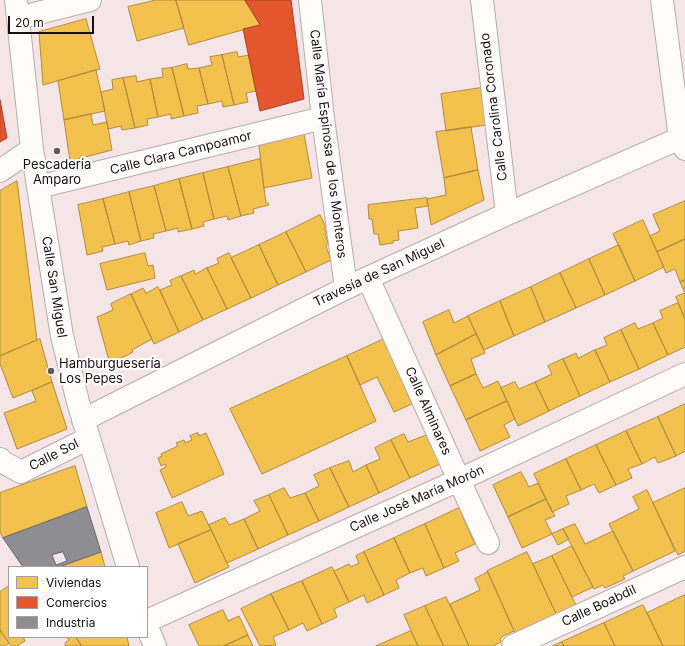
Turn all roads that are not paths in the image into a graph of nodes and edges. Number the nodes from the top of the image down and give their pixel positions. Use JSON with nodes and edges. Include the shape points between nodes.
{"nodes":[{"id":1,"x":90,"y":0,"type":"edge"},
{"id":2,"x":310,"y":0,"type":"edge"},
{"id":3,"x":482,"y":0,"type":"edge"},
{"id":4,"x":662,"y":0,"type":"edge"},
{"id":5,"x":17,"y":9,"type":"edge"},
{"id":6,"x":323,"y":118,"type":"junction"},
{"id":7,"x":683,"y":141,"type":"edge"},
{"id":8,"x":32,"y":149,"type":"junction"},
{"id":9,"x":0,"y":171,"type":"edge"},
{"id":10,"x":38,"y":187,"type":"junction"},
{"id":11,"x":507,"y":214,"type":"junction"},
{"id":12,"x":368,"y":278,"type":"junction"},
{"id":13,"x":346,"y":288,"type":"junction"},
{"id":14,"x":685,"y":374,"type":"edge"},
{"id":15,"x":86,"y":429,"type":"junction"},
{"id":16,"x":0,"y":459,"type":"edge"},
{"id":17,"x":459,"y":480,"type":"junction"},
{"id":18,"x":488,"y":543,"type":"dead end"},
{"id":19,"x":128,"y":566,"type":"edge"},
{"id":20,"x":685,"y":567,"type":"edge"},
{"id":21,"x":148,"y":621,"type":"edge"},
{"id":22,"x":148,"y":629,"type":"edge"},
{"id":23,"x":155,"y":646,"type":"edge"},
{"id":24,"x":513,"y":646,"type":"edge"}],
"edges":[{"from":1,"to":5,"type":"street"},
{"from":2,"to":6,"type":"street","name":"Calle María Espinosa de los Monteros"},
{"from":3,"to":11,"type":"street","name":"Calle Carolina Coronado"},
{"from":4,"to":7,"type":"street"},
{"from":5,"to":8,"type":"street","name":"Calle San Miguel"},
{"from":6,"to":10,"type":"street","name":"Calle Clara Campoamor"},
{"from":6,"to":13,"type":"street","name":"Calle María Espinosa de los Monteros"},
{"from":7,"to":11,"type":"street","name":"Travesía de San Miguel"},
{"from":8,"to":9,"type":"street"},
{"from":8,"to":10,"type":"street","name":"Calle San Miguel"},
{"from":10,"to":15,"type":"street","name":"Calle San Miguel","via":[[62,336]]},
{"from":11,"to":12,"type":"street","name":"Travesía de San Miguel"},
{"from":12,"to":13,"type":"street","name":"Travesía de San Miguel"},
{"from":12,"to":17,"type":"street","name":"Calle Alminares"},
{"from":13,"to":15,"type":"street","name":"Travesía de San Miguel"},
{"from":14,"to":17,"type":"street","name":"Calle José María Morón"},
{"from":15,"to":16,"type":"street","name":"Calle Sol","via":[[20,472]]},
{"from":15,"to":19,"type":"street","name":"Calle San Miguel"},
{"from":17,"to":18,"type":"street","name":"Calle Alminares"},
{"from":17,"to":21,"type":"street","name":"Calle José María Morón"},
{"from":20,"to":24,"type":"street","name":"Calle Boabdil"},
{"from":22,"to":23,"type":"street"}]}
